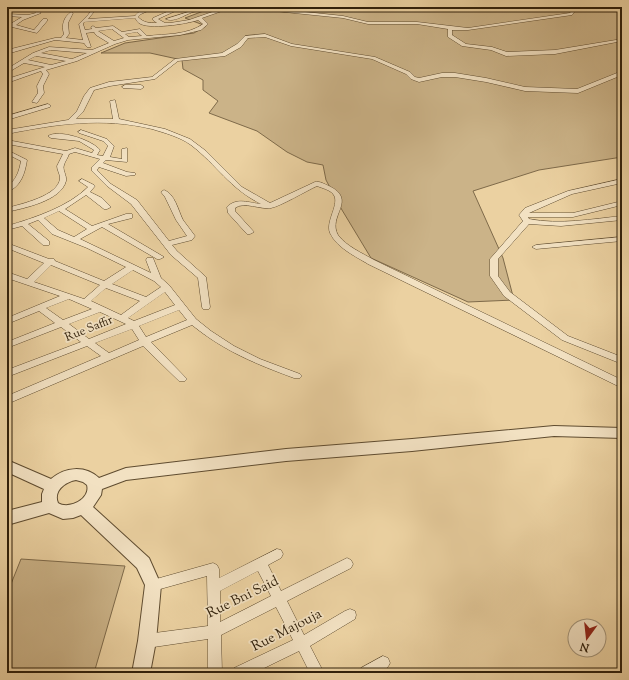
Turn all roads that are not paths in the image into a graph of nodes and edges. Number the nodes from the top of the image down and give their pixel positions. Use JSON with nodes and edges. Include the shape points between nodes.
{"nodes":[{"id":1,"x":33,"y":7,"type":"edge"},
{"id":2,"x":96,"y":7,"type":"edge"},
{"id":3,"x":155,"y":7,"type":"edge"},
{"id":4,"x":182,"y":7,"type":"edge"},
{"id":5,"x":208,"y":7,"type":"edge"},
{"id":6,"x":288,"y":7,"type":"edge"},
{"id":7,"x":576,"y":7,"type":"edge"},
{"id":8,"x":124,"y":12,"type":"dead end"},
{"id":9,"x":71,"y":14,"type":"dead end"},
{"id":10,"x":7,"y":15,"type":"edge"},
{"id":11,"x":313,"y":15,"type":"junction"},
{"id":12,"x":29,"y":16,"type":"junction"},
{"id":13,"x":136,"y":17,"type":"junction"},
{"id":14,"x":124,"y":18,"type":"junction"},
{"id":15,"x":198,"y":18,"type":"junction"},
{"id":16,"x":45,"y":20,"type":"dead end"},
{"id":17,"x":94,"y":20,"type":"junction"},
{"id":18,"x":156,"y":20,"type":"junction"},
{"id":19,"x":83,"y":21,"type":"junction"},
{"id":20,"x":170,"y":24,"type":"junction"},
{"id":21,"x":10,"y":27,"type":"edge"},
{"id":22,"x":450,"y":28,"type":"junction"},
{"id":23,"x":95,"y":30,"type":"junction"},
{"id":24,"x":83,"y":32,"type":"junction"},
{"id":25,"x":122,"y":33,"type":"junction"},
{"id":26,"x":146,"y":37,"type":"junction"},
{"id":27,"x":62,"y":38,"type":"junction"},
{"id":28,"x":128,"y":39,"type":"junction"},
{"id":29,"x":622,"y":40,"type":"edge"},
{"id":30,"x":86,"y":42,"type":"junction"},
{"id":31,"x":113,"y":43,"type":"junction"},
{"id":32,"x":7,"y":45,"type":"edge"},
{"id":33,"x":28,"y":46,"type":"junction"},
{"id":34,"x":16,"y":49,"type":"junction"},
{"id":35,"x":7,"y":52,"type":"edge"},
{"id":36,"x":93,"y":52,"type":"junction"},
{"id":37,"x":35,"y":54,"type":"junction"},
{"id":38,"x":7,"y":58,"type":"edge"},
{"id":39,"x":75,"y":60,"type":"junction"},
{"id":40,"x":24,"y":61,"type":"junction"},
{"id":41,"x":52,"y":66,"type":"junction"},
{"id":42,"x":8,"y":69,"type":"edge"},
{"id":43,"x":42,"y":69,"type":"junction"},
{"id":44,"x":30,"y":73,"type":"junction"},
{"id":45,"x":622,"y":73,"type":"edge"},
{"id":46,"x":7,"y":81,"type":"edge"},
{"id":47,"x":99,"y":86,"type":"junction"},
{"id":48,"x":141,"y":87,"type":"dead end"},
{"id":49,"x":113,"y":101,"type":"dead end"},
{"id":50,"x":35,"y":102,"type":"dead end"},
{"id":51,"x":48,"y":106,"type":"dead end"},
{"id":52,"x":7,"y":118,"type":"edge"},
{"id":53,"x":116,"y":120,"type":"junction"},
{"id":54,"x":70,"y":121,"type":"junction"},
{"id":55,"x":7,"y":132,"type":"edge"},
{"id":56,"x":81,"y":132,"type":"dead end"},
{"id":57,"x":51,"y":136,"type":"dead end"},
{"id":58,"x":7,"y":142,"type":"edge"},
{"id":59,"x":125,"y":149,"type":"dead end"},
{"id":60,"x":7,"y":152,"type":"edge"},
{"id":61,"x":66,"y":153,"type":"junction"},
{"id":62,"x":94,"y":156,"type":"junction"},
{"id":63,"x":105,"y":158,"type":"junction"},
{"id":64,"x":98,"y":164,"type":"junction"},
{"id":65,"x":133,"y":174,"type":"dead end"},
{"id":66,"x":82,"y":181,"type":"dead end"},
{"id":67,"x":622,"y":181,"type":"edge"},
{"id":68,"x":7,"y":190,"type":"edge"},
{"id":69,"x":164,"y":192,"type":"dead end"},
{"id":70,"x":87,"y":193,"type":"junction"},
{"id":71,"x":622,"y":203,"type":"edge"},
{"id":72,"x":270,"y":206,"type":"junction"},
{"id":73,"x":107,"y":207,"type":"dead end"},
{"id":74,"x":59,"y":208,"type":"junction"},
{"id":75,"x":7,"y":210,"type":"edge"},
{"id":76,"x":129,"y":216,"type":"dead end"},
{"id":77,"x":39,"y":217,"type":"junction"},
{"id":78,"x":525,"y":218,"type":"junction"},
{"id":79,"x":622,"y":218,"type":"edge"},
{"id":80,"x":23,"y":223,"type":"junction"},
{"id":81,"x":102,"y":224,"type":"junction"},
{"id":82,"x":7,"y":228,"type":"edge"},
{"id":83,"x":92,"y":229,"type":"junction"},
{"id":84,"x":250,"y":232,"type":"dead end"},
{"id":85,"x":622,"y":239,"type":"edge"},
{"id":86,"x":74,"y":240,"type":"junction"},
{"id":87,"x":46,"y":243,"type":"dead end"},
{"id":88,"x":167,"y":244,"type":"junction"},
{"id":89,"x":7,"y":245,"type":"edge"},
{"id":90,"x":536,"y":247,"type":"dead end"},
{"id":91,"x":174,"y":253,"type":"junction"},
{"id":92,"x":160,"y":257,"type":"junction"},
{"id":93,"x":150,"y":260,"type":"junction"},
{"id":94,"x":51,"y":261,"type":"junction"},
{"id":95,"x":135,"y":268,"type":"junction"},
{"id":96,"x":7,"y":274,"type":"edge"},
{"id":97,"x":157,"y":279,"type":"junction"},
{"id":98,"x":28,"y":283,"type":"junction"},
{"id":99,"x":107,"y":284,"type":"junction"},
{"id":100,"x":166,"y":287,"type":"junction"},
{"id":101,"x":70,"y":296,"type":"junction"},
{"id":102,"x":147,"y":301,"type":"junction"},
{"id":103,"x":85,"y":302,"type":"junction"},
{"id":104,"x":181,"y":306,"type":"junction"},
{"id":105,"x":206,"y":307,"type":"dead end"},
{"id":106,"x":40,"y":308,"type":"junction"},
{"id":107,"x":100,"y":309,"type":"junction"},
{"id":108,"x":122,"y":318,"type":"junction"},
{"id":109,"x":7,"y":321,"type":"edge"},
{"id":110,"x":193,"y":321,"type":"junction"},
{"id":111,"x":62,"y":324,"type":"junction"},
{"id":112,"x":133,"y":324,"type":"junction"},
{"id":113,"x":87,"y":342,"type":"junction"},
{"id":114,"x":145,"y":342,"type":"junction"},
{"id":115,"x":7,"y":345,"type":"edge"},
{"id":116,"x":108,"y":357,"type":"junction"},
{"id":117,"x":622,"y":361,"type":"edge"},
{"id":118,"x":7,"y":374,"type":"edge"},
{"id":119,"x":297,"y":376,"type":"dead end"},
{"id":120,"x":182,"y":378,"type":"dead end"},
{"id":121,"x":622,"y":384,"type":"edge"},
{"id":122,"x":7,"y":400,"type":"edge"},
{"id":123,"x":622,"y":433,"type":"edge"},
{"id":124,"x":7,"y":466,"type":"edge"},
{"id":125,"x":95,"y":485,"type":"junction"},
{"id":126,"x":53,"y":486,"type":"junction"},
{"id":127,"x":51,"y":506,"type":"junction"},
{"id":128,"x":83,"y":507,"type":"junction"},
{"id":129,"x":7,"y":518,"type":"edge"},
{"id":130,"x":277,"y":554,"type":"dead end"},
{"id":131,"x":260,"y":563,"type":"junction"},
{"id":132,"x":347,"y":564,"type":"dead end"},
{"id":133,"x":153,"y":585,"type":"junction"},
{"id":134,"x":214,"y":588,"type":"junction"},
{"id":135,"x":278,"y":598,"type":"junction"},
{"id":136,"x":350,"y":615,"type":"dead end"},
{"id":137,"x":214,"y":632,"type":"junction"},
{"id":138,"x":147,"y":641,"type":"junction"},
{"id":139,"x":302,"y":643,"type":"junction"},
{"id":140,"x":383,"y":663,"type":"dead end"},
{"id":141,"x":141,"y":673,"type":"edge"},
{"id":142,"x":215,"y":673,"type":"edge"},
{"id":143,"x":239,"y":673,"type":"edge"},
{"id":144,"x":317,"y":673,"type":"edge"},
{"id":145,"x":366,"y":673,"type":"edge"}],
"edges":[{"from":1,"to":12,"type":"street","via":[[39,13]]},
{"from":2,"to":19,"type":"street"},
{"from":3,"to":13,"type":"street","via":[[139,13]]},
{"from":4,"to":18,"type":"street"},
{"from":5,"to":18,"type":"street","via":[[170,19]]},
{"from":6,"to":11,"type":"street"},
{"from":7,"to":22,"type":"street","via":[[572,14],[567,16],[468,29]]},
{"from":8,"to":14,"type":"street"},
{"from":9,"to":27,"type":"street","via":[[64,27],[67,34]]},
{"from":10,"to":12,"type":"street"},
{"from":11,"to":15,"type":"street","via":[[255,8],[221,10]]},
{"from":11,"to":22,"type":"street","via":[[368,23],[417,23]]},
{"from":12,"to":21,"type":"street"},
{"from":13,"to":14,"type":"street"},
{"from":13,"to":20,"type":"street","via":[[145,24]]},
{"from":14,"to":17,"type":"street"},
{"from":15,"to":20,"type":"street"},
{"from":15,"to":26,"type":"street","via":[[206,24],[199,29],[180,34]]},
{"from":16,"to":21,"type":"street","via":[[35,32]]},
{"from":17,"to":19,"type":"street"},
{"from":17,"to":23,"type":"street","via":[[92,25]]},
{"from":18,"to":20,"type":"street"},
{"from":19,"to":24,"type":"street"},
{"from":22,"to":29,"type":"street","via":[[450,36],[464,45],[510,54],[555,52]]},
{"from":23,"to":24,"type":"street"},
{"from":23,"to":25,"type":"street","via":[[113,27]]},
{"from":23,"to":31,"type":"street"},
{"from":24,"to":30,"type":"street"},
{"from":25,"to":26,"type":"street","via":[[138,30]]},
{"from":25,"to":28,"type":"street"},
{"from":26,"to":28,"type":"street"},
{"from":27,"to":30,"type":"street"},
{"from":27,"to":33,"type":"street"},
{"from":28,"to":31,"type":"street"},
{"from":30,"to":36,"type":"street"},
{"from":31,"to":36,"type":"street"},
{"from":32,"to":34,"type":"street"},
{"from":33,"to":34,"type":"street"},
{"from":33,"to":38,"type":"street"},
{"from":34,"to":35,"type":"street"},
{"from":36,"to":37,"type":"street","via":[[51,48]]},
{"from":36,"to":39,"type":"street"},
{"from":37,"to":39,"type":"street"},
{"from":37,"to":40,"type":"street"},
{"from":39,"to":41,"type":"street"},
{"from":40,"to":41,"type":"street"},
{"from":40,"to":42,"type":"street"},
{"from":41,"to":43,"type":"street"},
{"from":42,"to":44,"type":"street"},
{"from":43,"to":44,"type":"street"},
{"from":43,"to":50,"type":"street","via":[[46,74],[40,86],[41,93]]},
{"from":44,"to":46,"type":"street"},
{"from":45,"to":47,"type":"street","via":[[578,91],[524,89],[455,75],[419,80],[373,58],[291,46],[269,35],[256,34],[247,36],[241,45],[231,52],[175,61],[153,78]]},
{"from":47,"to":48,"type":"street"},
{"from":47,"to":54,"type":"street","via":[[89,92],[83,107]]},
{"from":49,"to":53,"type":"street"},
{"from":51,"to":52,"type":"street"},
{"from":53,"to":54,"type":"street"},
{"from":53,"to":72,"type":"street","via":[[160,129],[190,142],[211,158],[236,185],[258,201]]},
{"from":54,"to":55,"type":"street"},
{"from":56,"to":63,"type":"street","via":[[105,140],[111,146]]},
{"from":57,"to":62,"type":"street","via":[[90,143],[97,150]]},
{"from":58,"to":61,"type":"street"},
{"from":59,"to":63,"type":"street","via":[[125,161]]},
{"from":60,"to":68,"type":"street","via":[[24,160],[22,174],[14,186]]},
{"from":61,"to":62,"type":"street","via":[[75,150]]},
{"from":61,"to":75,"type":"street","via":[[60,166],[63,179],[58,189],[36,202]]},
{"from":62,"to":63,"type":"street"},
{"from":63,"to":64,"type":"street"},
{"from":64,"to":65,"type":"street"},
{"from":64,"to":88,"type":"street","via":[[94,170],[109,185],[134,202]]},
{"from":66,"to":70,"type":"street","via":[[92,186]]},
{"from":67,"to":78,"type":"street","via":[[570,192],[528,210]]},
{"from":69,"to":88,"type":"street","via":[[191,236]]},
{"from":70,"to":73,"type":"street"},
{"from":70,"to":74,"type":"street"},
{"from":71,"to":78,"type":"street","via":[[573,216]]},
{"from":72,"to":84,"type":"street","via":[[240,203],[232,206],[232,211]]},
{"from":72,"to":121,"type":"street","via":[[317,183],[333,191],[339,200],[332,222],[333,234],[345,245],[376,264]]},
{"from":74,"to":77,"type":"street"},
{"from":74,"to":83,"type":"street"},
{"from":76,"to":81,"type":"street"},
{"from":77,"to":80,"type":"street"},
{"from":77,"to":86,"type":"street","via":[[55,232]]},
{"from":78,"to":79,"type":"street","via":[[542,224]]},
{"from":78,"to":117,"type":"street","via":[[494,259],[494,276],[508,294],[565,338]]},
{"from":80,"to":82,"type":"street"},
{"from":80,"to":87,"type":"street"},
{"from":81,"to":83,"type":"street"},
{"from":81,"to":92,"type":"street"},
{"from":83,"to":86,"type":"street"},
{"from":85,"to":90,"type":"street"},
{"from":86,"to":95,"type":"street"},
{"from":88,"to":91,"type":"street"},
{"from":89,"to":94,"type":"street"},
{"from":91,"to":92,"type":"street"},
{"from":91,"to":105,"type":"street","via":[[202,277]]},
{"from":92,"to":93,"type":"street"},
{"from":93,"to":95,"type":"street"},
{"from":93,"to":97,"type":"street"},
{"from":94,"to":98,"type":"street"},
{"from":94,"to":99,"type":"street"},
{"from":95,"to":97,"type":"street"},
{"from":95,"to":99,"type":"street"},
{"from":96,"to":98,"type":"street"},
{"from":97,"to":100,"type":"street"},
{"from":98,"to":101,"type":"street"},
{"from":99,"to":102,"type":"street"},
{"from":99,"to":103,"type":"street"},
{"from":100,"to":102,"type":"street"},
{"from":100,"to":104,"type":"street"},
{"from":101,"to":103,"type":"street"},
{"from":101,"to":106,"type":"street"},
{"from":102,"to":108,"type":"street"},
{"from":103,"to":107,"type":"street"},
{"from":104,"to":110,"type":"street"},
{"from":104,"to":112,"type":"street","name":"Rue Saffir"},
{"from":106,"to":109,"type":"street"},
{"from":106,"to":111,"type":"street"},
{"from":107,"to":108,"type":"street"},
{"from":107,"to":111,"type":"street"},
{"from":108,"to":112,"type":"street"},
{"from":110,"to":114,"type":"street"},
{"from":110,"to":119,"type":"street","via":[[232,348],[257,361]]},
{"from":111,"to":113,"type":"street"},
{"from":111,"to":115,"type":"street"},
{"from":112,"to":113,"type":"street","name":"Rue Saffir"},
{"from":112,"to":114,"type":"street"},
{"from":113,"to":116,"type":"street"},
{"from":113,"to":118,"type":"street","name":"Rue Saffir"},
{"from":114,"to":116,"type":"street"},
{"from":114,"to":120,"type":"street"},
{"from":116,"to":122,"type":"street"},
{"from":123,"to":125,"type":"street","via":[[554,430],[286,455],[126,474]]},
{"from":124,"to":126,"type":"street"},
{"from":125,"to":126,"type":"street","via":[[89,477],[76,474]]},
{"from":125,"to":128,"type":"street","via":[[93,498]]},
{"from":126,"to":127,"type":"street","via":[[48,500]]},
{"from":127,"to":128,"type":"street","via":[[62,512],[72,512]]},
{"from":127,"to":129,"type":"street"},
{"from":128,"to":133,"type":"street","via":[[143,563]]},
{"from":130,"to":131,"type":"street"},
{"from":131,"to":134,"type":"street"},
{"from":131,"to":135,"type":"street"},
{"from":132,"to":135,"type":"street","name":"Rue Bni Said"},
{"from":133,"to":134,"type":"street","via":[[213,569]]},
{"from":133,"to":138,"type":"street"},
{"from":134,"to":137,"type":"street"},
{"from":135,"to":137,"type":"street","name":"Rue Bni Said"},
{"from":135,"to":139,"type":"street"},
{"from":136,"to":139,"type":"street","name":"Rue Majouja"},
{"from":137,"to":138,"type":"street","name":"Rue Bni Said"},
{"from":137,"to":142,"type":"street"},
{"from":138,"to":141,"type":"street"},
{"from":139,"to":143,"type":"street","name":"Rue Majouja"},
{"from":139,"to":144,"type":"street"},
{"from":140,"to":145,"type":"street"}]}
